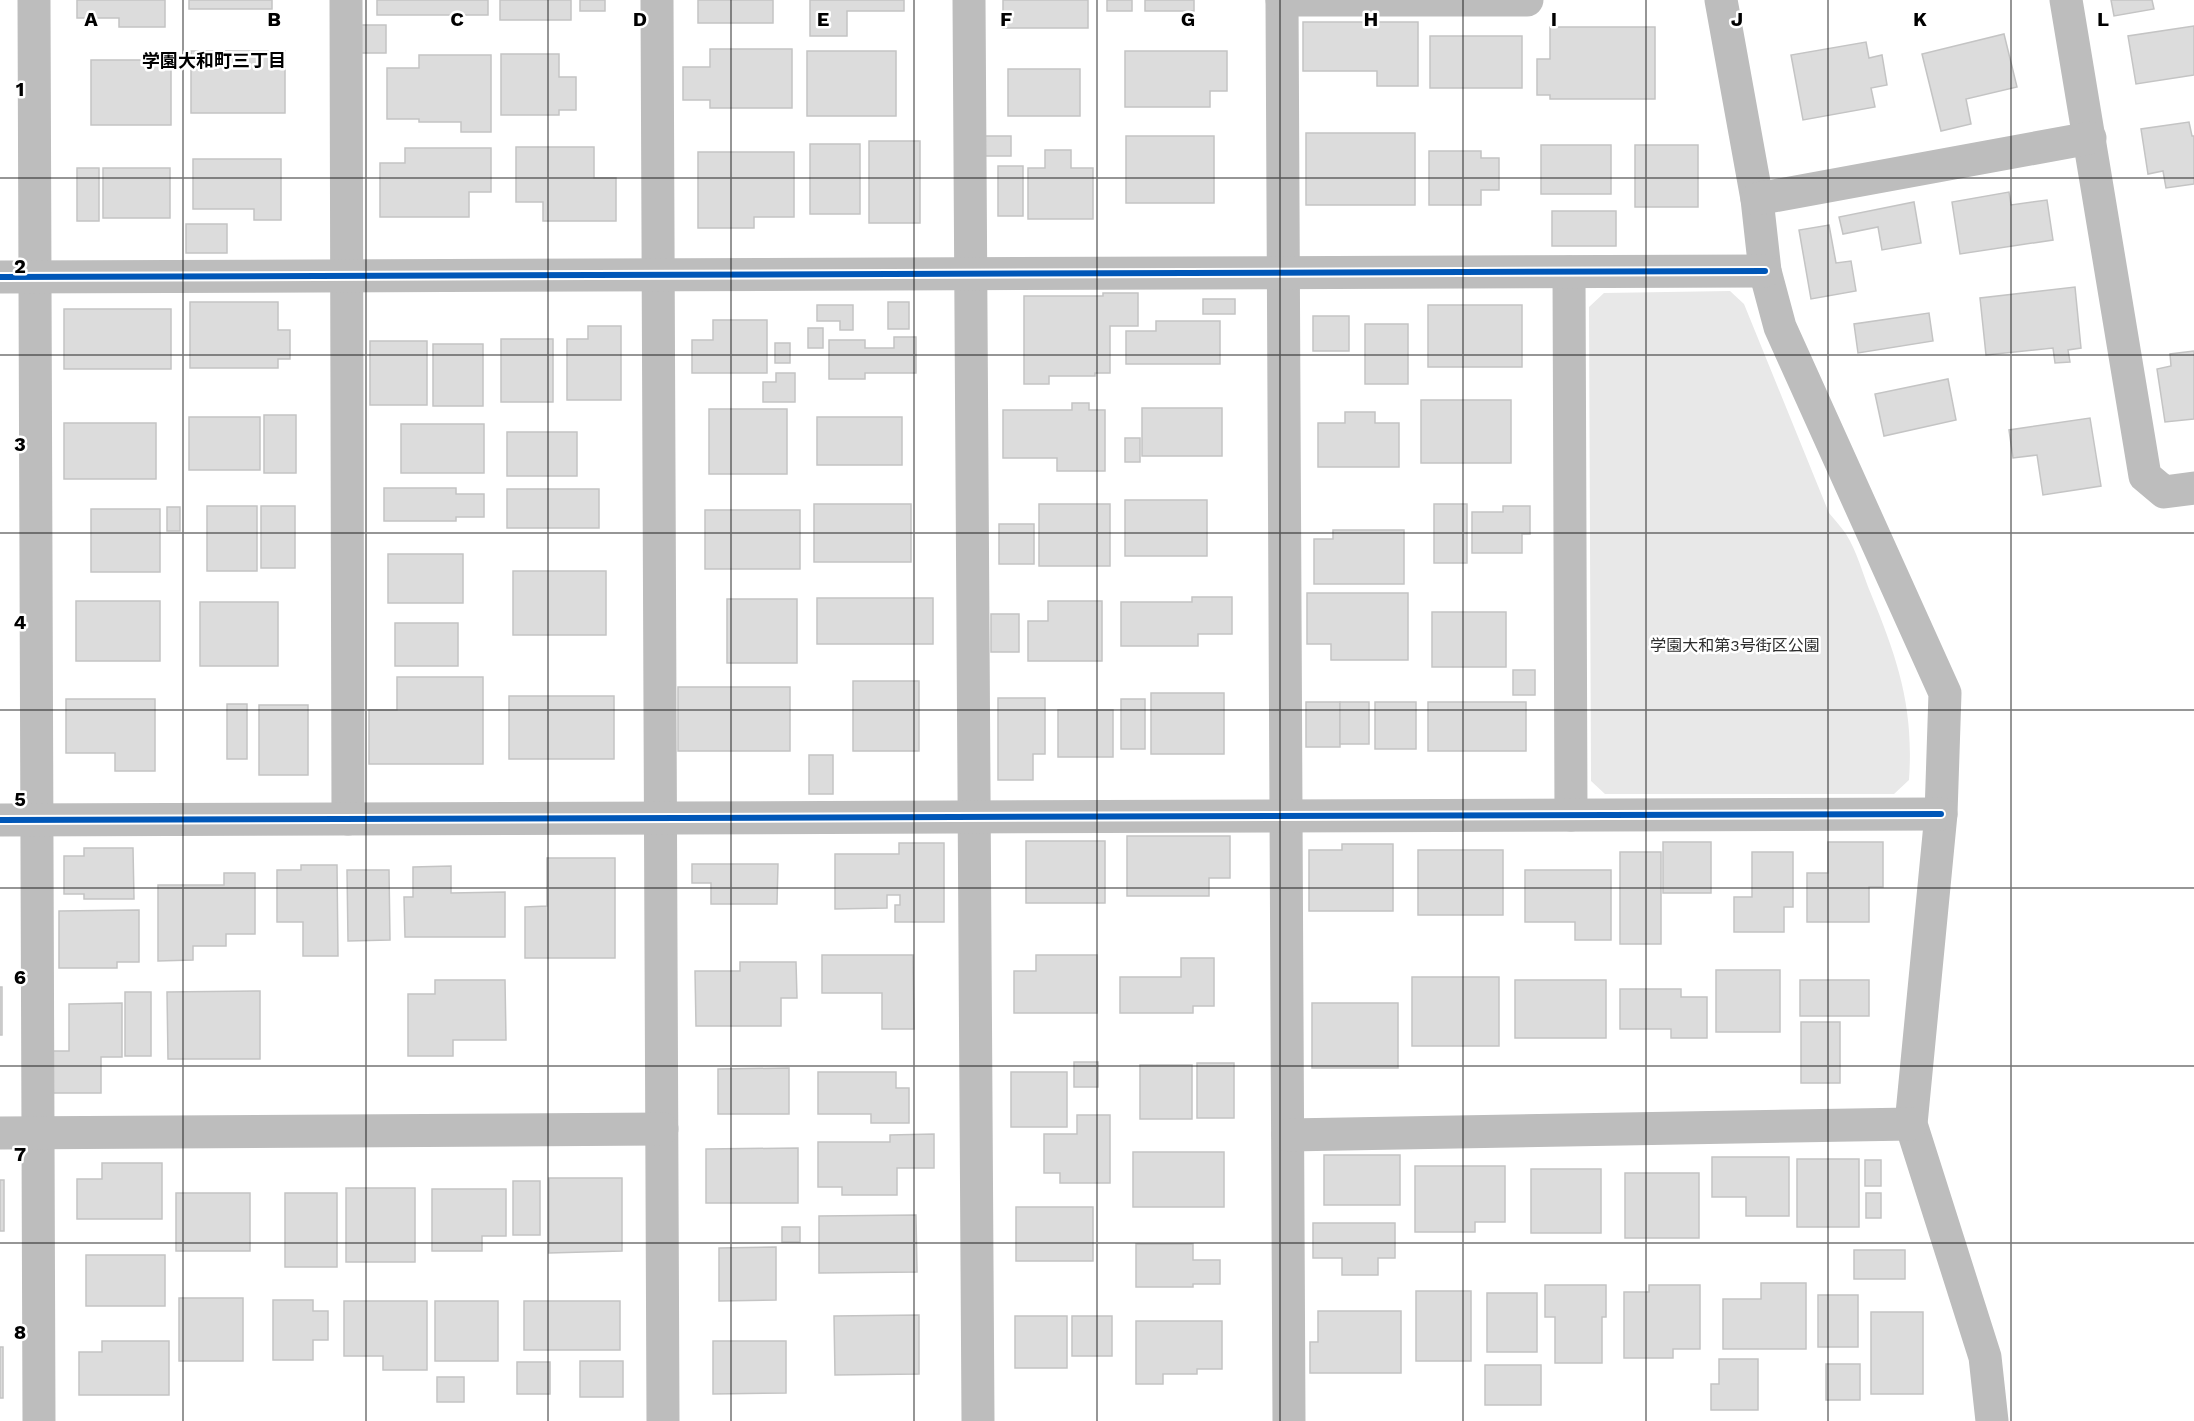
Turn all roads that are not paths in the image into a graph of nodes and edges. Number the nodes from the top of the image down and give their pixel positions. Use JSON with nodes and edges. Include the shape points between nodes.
{"nodes":[{"id":1,"x":34,"y":0,"type":"edge"},
{"id":2,"x":346,"y":0,"type":"edge"},
{"id":3,"x":657,"y":0,"type":"edge"},
{"id":4,"x":969,"y":0,"type":"edge"},
{"id":5,"x":1282,"y":0,"type":"edge"},
{"id":6,"x":1527,"y":0,"type":"edge"},
{"id":7,"x":1721,"y":0,"type":"edge"},
{"id":8,"x":2066,"y":0,"type":"edge"},
{"id":9,"x":2090,"y":138,"type":"junction"},
{"id":10,"x":1757,"y":198,"type":"junction"},
{"id":11,"x":1765,"y":271,"type":"junction"},
{"id":12,"x":1283,"y":272,"type":"junction"},
{"id":13,"x":1569,"y":272,"type":"junction"},
{"id":14,"x":971,"y":274,"type":"junction"},
{"id":15,"x":346,"y":275,"type":"junction"},
{"id":16,"x":658,"y":275,"type":"junction"},
{"id":17,"x":0,"y":277,"type":"edge"},
{"id":18,"x":34,"y":277,"type":"junction"},
{"id":19,"x":2194,"y":488,"type":"edge"},
{"id":20,"x":1941,"y":814,"type":"junction"},
{"id":21,"x":1571,"y":815,"type":"junction"},
{"id":22,"x":1286,"y":816,"type":"junction"},
{"id":23,"x":974,"y":817,"type":"junction"},
{"id":24,"x":660,"y":818,"type":"junction"},
{"id":25,"x":348,"y":819,"type":"junction"},
{"id":26,"x":0,"y":820,"type":"edge"},
{"id":27,"x":36,"y":820,"type":"junction"},
{"id":28,"x":1911,"y":1124,"type":"junction"},
{"id":29,"x":662,"y":1130,"type":"junction"},
{"id":30,"x":38,"y":1132,"type":"junction"},
{"id":31,"x":0,"y":1133,"type":"edge"},
{"id":32,"x":1288,"y":1135,"type":"junction"},
{"id":33,"x":39,"y":1421,"type":"edge"},
{"id":34,"x":663,"y":1421,"type":"edge"},
{"id":35,"x":978,"y":1421,"type":"edge"},
{"id":36,"x":1289,"y":1421,"type":"edge"},
{"id":37,"x":1992,"y":1421,"type":"edge"}],
"edges":[{"from":1,"to":18,"type":"street"},
{"from":2,"to":15,"type":"street"},
{"from":3,"to":16,"type":"street"},
{"from":4,"to":14,"type":"street"},
{"from":5,"to":6,"type":"street"},
{"from":5,"to":12,"type":"street"},
{"from":7,"to":10,"type":"street"},
{"from":8,"to":9,"type":"street"},
{"from":9,"to":10,"type":"street"},
{"from":9,"to":19,"type":"street","via":[[2145,476],[2164,492]]},
{"from":10,"to":11,"type":"street"},
{"from":11,"to":13,"type":"street"},
{"from":11,"to":20,"type":"street","via":[[1780,327],[1945,693]]},
{"from":12,"to":13,"type":"street"},
{"from":12,"to":14,"type":"street"},
{"from":12,"to":22,"type":"street"},
{"from":13,"to":21,"type":"street"},
{"from":14,"to":16,"type":"street"},
{"from":14,"to":23,"type":"street"},
{"from":15,"to":16,"type":"street"},
{"from":15,"to":18,"type":"street"},
{"from":15,"to":25,"type":"street"},
{"from":16,"to":24,"type":"street"},
{"from":17,"to":18,"type":"street"},
{"from":18,"to":27,"type":"street"},
{"from":20,"to":21,"type":"street"},
{"from":20,"to":28,"type":"street"},
{"from":21,"to":22,"type":"street"},
{"from":22,"to":23,"type":"street"},
{"from":22,"to":32,"type":"street"},
{"from":23,"to":24,"type":"street"},
{"from":23,"to":35,"type":"street"},
{"from":24,"to":25,"type":"street"},
{"from":24,"to":29,"type":"street"},
{"from":25,"to":27,"type":"street"},
{"from":26,"to":27,"type":"street"},
{"from":27,"to":30,"type":"street"},
{"from":28,"to":32,"type":"street"},
{"from":28,"to":37,"type":"street","via":[[1985,1357]]},
{"from":29,"to":30,"type":"street"},
{"from":29,"to":34,"type":"street"},
{"from":30,"to":31,"type":"street"},
{"from":30,"to":33,"type":"street"},
{"from":32,"to":36,"type":"street"}]}
